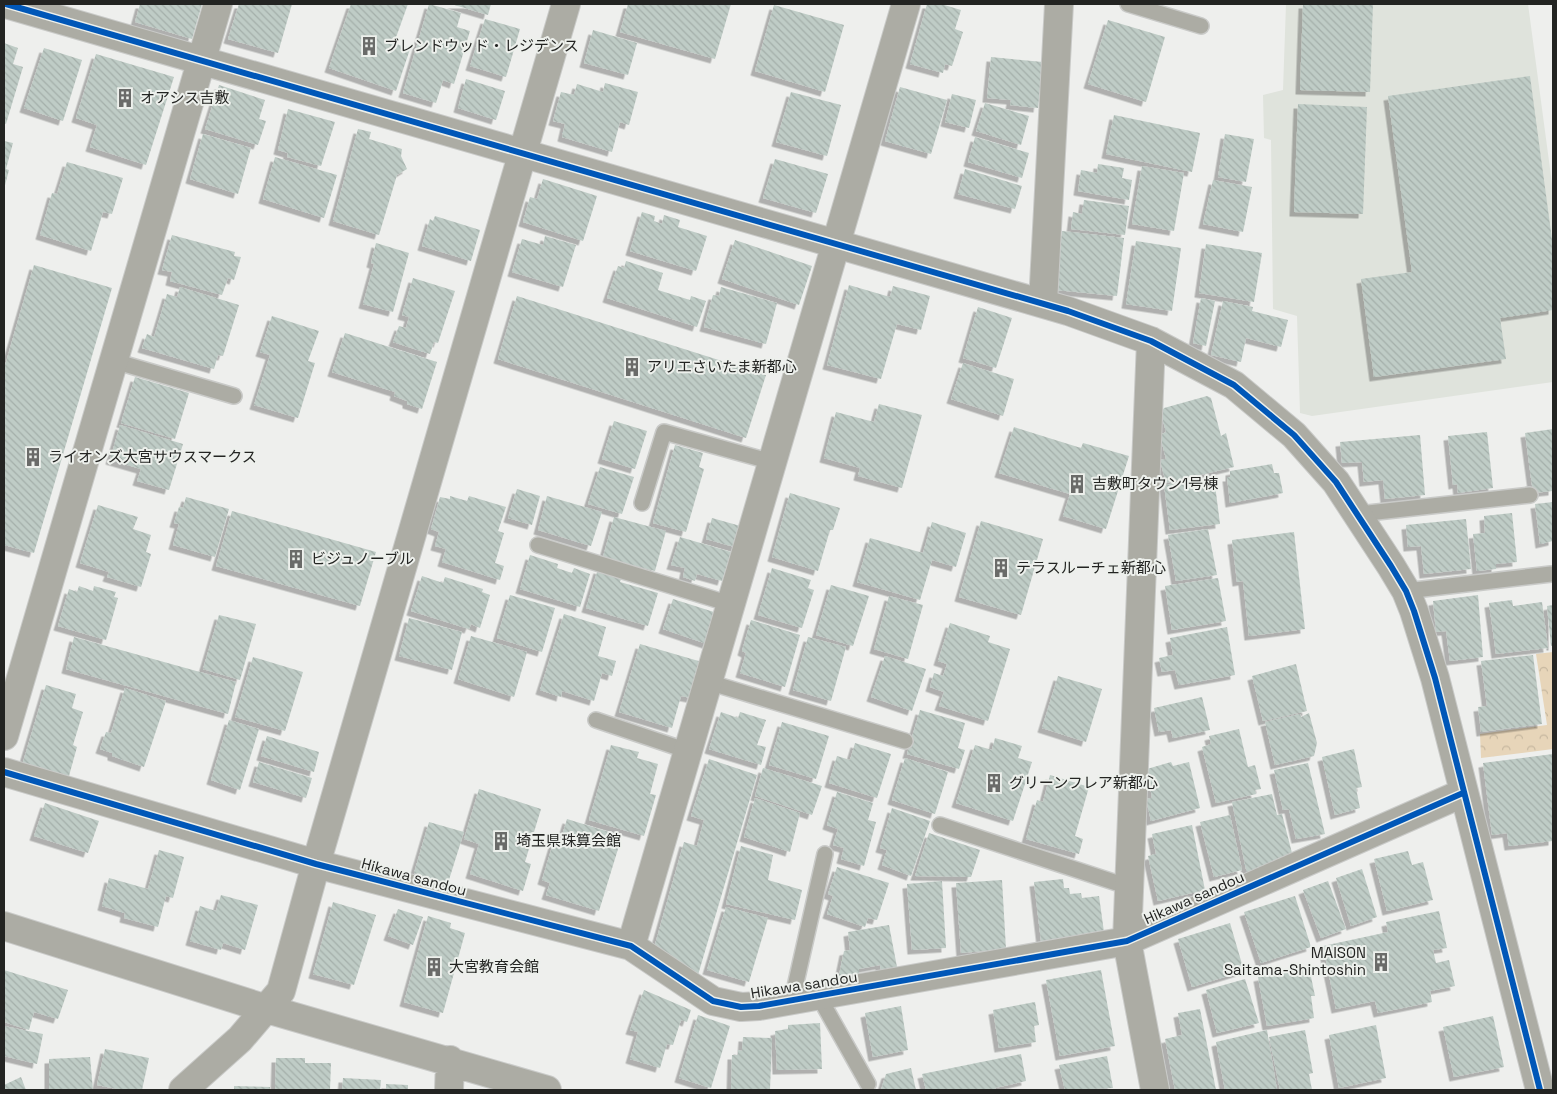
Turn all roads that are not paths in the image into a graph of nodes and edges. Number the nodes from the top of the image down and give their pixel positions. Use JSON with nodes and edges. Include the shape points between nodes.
{"nodes":[{"id":1,"x":6,"y":4,"type":"edge"},
{"id":2,"x":218,"y":4,"type":"edge"},
{"id":3,"x":566,"y":4,"type":"edge"},
{"id":4,"x":906,"y":4,"type":"edge"},
{"id":5,"x":1059,"y":4,"type":"edge"},
{"id":6,"x":1128,"y":4,"type":"edge"},
{"id":7,"x":1201,"y":26,"type":"dead end"},
{"id":8,"x":201,"y":61,"type":"junction"},
{"id":9,"x":524,"y":154,"type":"junction"},
{"id":10,"x":836,"y":244,"type":"junction"},
{"id":11,"x":1043,"y":303,"type":"junction"},
{"id":12,"x":1151,"y":341,"type":"junction"},
{"id":13,"x":114,"y":361,"type":"junction"},
{"id":14,"x":234,"y":396,"type":"dead end"},
{"id":15,"x":772,"y":462,"type":"junction"},
{"id":16,"x":1530,"y":495,"type":"dead end"},
{"id":17,"x":642,"y":503,"type":"dead end"},
{"id":18,"x":1358,"y":514,"type":"junction"},
{"id":19,"x":538,"y":545,"type":"dead end"},
{"id":20,"x":1551,"y":574,"type":"dead end"},
{"id":21,"x":1406,"y":591,"type":"junction"},
{"id":22,"x":730,"y":604,"type":"junction"},
{"id":23,"x":708,"y":682,"type":"junction"},
{"id":24,"x":596,"y":720,"type":"dead end"},
{"id":25,"x":4,"y":736,"type":"edge"},
{"id":26,"x":905,"y":741,"type":"dead end"},
{"id":27,"x":688,"y":751,"type":"junction"},
{"id":28,"x":4,"y":772,"type":"edge"},
{"id":29,"x":1464,"y":793,"type":"junction"},
{"id":30,"x":940,"y":825,"type":"dead end"},
{"id":31,"x":825,"y":854,"type":"dead end"},
{"id":32,"x":316,"y":864,"type":"junction"},
{"id":33,"x":1129,"y":887,"type":"junction"},
{"id":34,"x":4,"y":926,"type":"edge"},
{"id":35,"x":1127,"y":942,"type":"junction"},
{"id":36,"x":631,"y":946,"type":"junction"},
{"id":37,"x":805,"y":998,"type":"junction"},
{"id":38,"x":267,"y":1008,"type":"junction"},
{"id":39,"x":450,"y":1060,"type":"junction"},
{"id":40,"x":868,"y":1084,"type":"dead end"},
{"id":41,"x":188,"y":1089,"type":"edge"},
{"id":42,"x":449,"y":1090,"type":"edge"},
{"id":43,"x":547,"y":1090,"type":"edge"},
{"id":44,"x":1155,"y":1090,"type":"edge"},
{"id":45,"x":1540,"y":1090,"type":"edge"}],
"edges":[{"from":1,"to":8,"type":"street"},
{"from":2,"to":8,"type":"street"},
{"from":3,"to":9,"type":"street"},
{"from":4,"to":10,"type":"street"},
{"from":5,"to":11,"type":"street"},
{"from":6,"to":7,"type":"lane"},
{"from":8,"to":9,"type":"street"},
{"from":8,"to":13,"type":"street"},
{"from":9,"to":10,"type":"street"},
{"from":9,"to":32,"type":"street"},
{"from":10,"to":11,"type":"street"},
{"from":10,"to":15,"type":"street"},
{"from":11,"to":12,"type":"street"},
{"from":12,"to":18,"type":"street","via":[[1234,385],[1294,436],[1336,482]]},
{"from":12,"to":33,"type":"street"},
{"from":13,"to":14,"type":"lane"},
{"from":13,"to":25,"type":"street"},
{"from":15,"to":17,"type":"lane","via":[[664,432]]},
{"from":15,"to":22,"type":"street"},
{"from":16,"to":18,"type":"lane"},
{"from":18,"to":21,"type":"street"},
{"from":19,"to":22,"type":"lane"},
{"from":20,"to":21,"type":"lane"},
{"from":21,"to":29,"type":"street","via":[[1435,678]]},
{"from":22,"to":23,"type":"street"},
{"from":23,"to":26,"type":"lane"},
{"from":23,"to":27,"type":"street"},
{"from":24,"to":27,"type":"lane"},
{"from":27,"to":36,"type":"street"},
{"from":28,"to":32,"type":"street","name":"Hikawa sandou"},
{"from":29,"to":35,"type":"street","name":"Hikawa sandou"},
{"from":29,"to":45,"type":"street"},
{"from":30,"to":33,"type":"lane"},
{"from":31,"to":37,"type":"lane"},
{"from":32,"to":36,"type":"street","name":"Hikawa sandou"},
{"from":32,"to":38,"type":"street","via":[[281,991]]},
{"from":33,"to":35,"type":"street"},
{"from":34,"to":38,"type":"street"},
{"from":35,"to":37,"type":"street","name":"Hikawa sandou"},
{"from":35,"to":44,"type":"street"},
{"from":36,"to":37,"type":"street","name":"Hikawa sandou","via":[[713,1001],[741,1007]]},
{"from":37,"to":40,"type":"lane"},
{"from":38,"to":39,"type":"street"},
{"from":38,"to":41,"type":"street"},
{"from":39,"to":42,"type":"street"},
{"from":39,"to":43,"type":"street"}]}
